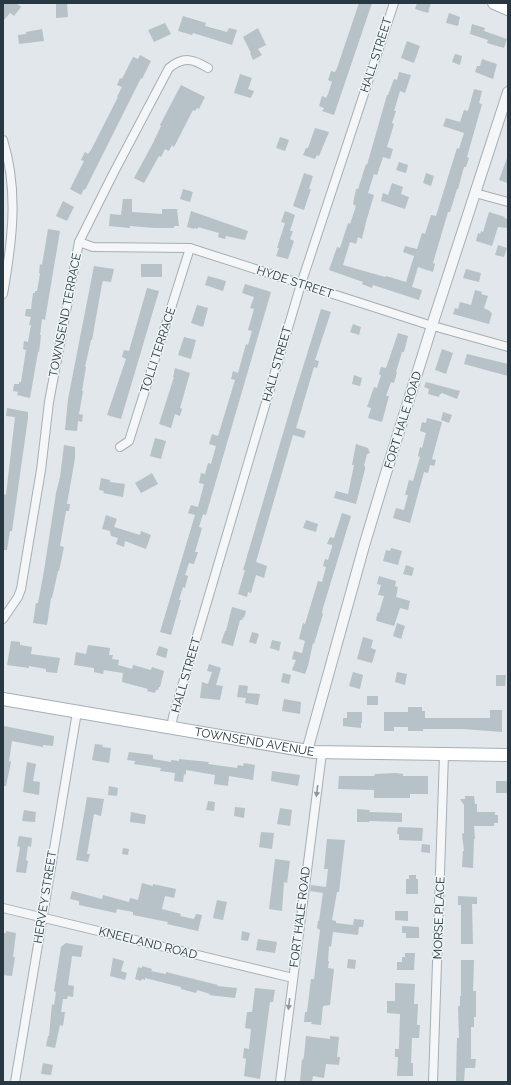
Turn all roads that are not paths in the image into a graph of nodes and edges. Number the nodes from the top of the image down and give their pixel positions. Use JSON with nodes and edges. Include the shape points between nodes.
{"nodes":[{"id":1,"x":394,"y":3,"type":"edge"},
{"id":2,"x":494,"y":3,"type":"edge"},
{"id":3,"x":508,"y":9,"type":"edge"},
{"id":4,"x":208,"y":68,"type":"dead end"},
{"id":5,"x":508,"y":92,"type":"edge"},
{"id":6,"x":3,"y":140,"type":"edge"},
{"id":7,"x":475,"y":193,"type":"junction"},
{"id":8,"x":508,"y":202,"type":"edge"},
{"id":9,"x":79,"y":242,"type":"junction"},
{"id":10,"x":190,"y":248,"type":"junction"},
{"id":11,"x":301,"y":284,"type":"junction"},
{"id":12,"x":3,"y":294,"type":"edge"},
{"id":13,"x":432,"y":326,"type":"junction"},
{"id":14,"x":508,"y":347,"type":"edge"},
{"id":15,"x":120,"y":447,"type":"dead end"},
{"id":16,"x":3,"y":619,"type":"edge"},
{"id":17,"x":3,"y":699,"type":"edge"},
{"id":18,"x":76,"y":712,"type":"junction"},
{"id":19,"x":171,"y":728,"type":"junction"},
{"id":20,"x":307,"y":751,"type":"junction"},
{"id":21,"x":322,"y":753,"type":"junction"},
{"id":22,"x":444,"y":754,"type":"junction"},
{"id":23,"x":508,"y":755,"type":"edge"},
{"id":24,"x":3,"y":908,"type":"edge"},
{"id":25,"x":42,"y":917,"type":"junction"},
{"id":26,"x":293,"y":978,"type":"junction"},
{"id":27,"x":15,"y":1082,"type":"edge"},
{"id":28,"x":280,"y":1082,"type":"edge"},
{"id":29,"x":433,"y":1082,"type":"edge"}],
"edges":[{"from":1,"to":11,"type":"street","name":"HALL STREET"},
{"from":2,"to":3,"type":"main road"},
{"from":4,"to":9,"type":"street","name":"TOWNSEND TERRACE","via":[[188,60],[176,62],[169,68]]},
{"from":5,"to":7,"type":"street","name":"FORT HALE ROAD"},
{"from":6,"to":12,"type":"street","via":[[9,167],[13,217]]},
{"from":7,"to":8,"type":"street"},
{"from":7,"to":13,"type":"street","name":"FORT HALE ROAD"},
{"from":9,"to":10,"type":"street","name":"HYDE STREET","via":[[93,246]]},
{"from":9,"to":16,"type":"street","name":"TOWNSEND TERRACE","via":[[50,395],[41,470],[21,589]]},
{"from":10,"to":11,"type":"street","name":"HYDE STREET"},
{"from":10,"to":15,"type":"street","name":"TOLLI TERRACE","via":[[129,441]]},
{"from":11,"to":13,"type":"street","name":"HYDE STREET"},
{"from":11,"to":19,"type":"street","name":"HALL STREET"},
{"from":13,"to":14,"type":"street","name":"HYDE STREET"},
{"from":13,"to":20,"type":"street","name":"FORT HALE ROAD","via":[[367,538]]},
{"from":17,"to":18,"type":"main road","name":"TOWNSEND AVENUE"},
{"from":18,"to":19,"type":"main road","name":"TOWNSEND AVENUE"},
{"from":18,"to":25,"type":"street","name":"HERVEY STREET"},
{"from":19,"to":20,"type":"main road","name":"TOWNSEND AVENUE"},
{"from":20,"to":21,"type":"main road","name":"TOWNSEND AVENUE"},
{"from":21,"to":22,"type":"main road","name":"TOWNSEND AVENUE"},
{"from":21,"to":26,"type":"street","name":"FORT HALE ROAD","one_way":true},
{"from":22,"to":23,"type":"main road","name":"TOWNSEND AVENUE"},
{"from":22,"to":29,"type":"street","name":"MORSE PLACE"},
{"from":24,"to":25,"type":"street","name":"KNEELAND ROAD"},
{"from":25,"to":26,"type":"street","name":"KNEELAND ROAD"},
{"from":25,"to":27,"type":"street","name":"HERVEY STREET"},
{"from":26,"to":28,"type":"street","name":"FORT HALE ROAD","one_way":true}]}
